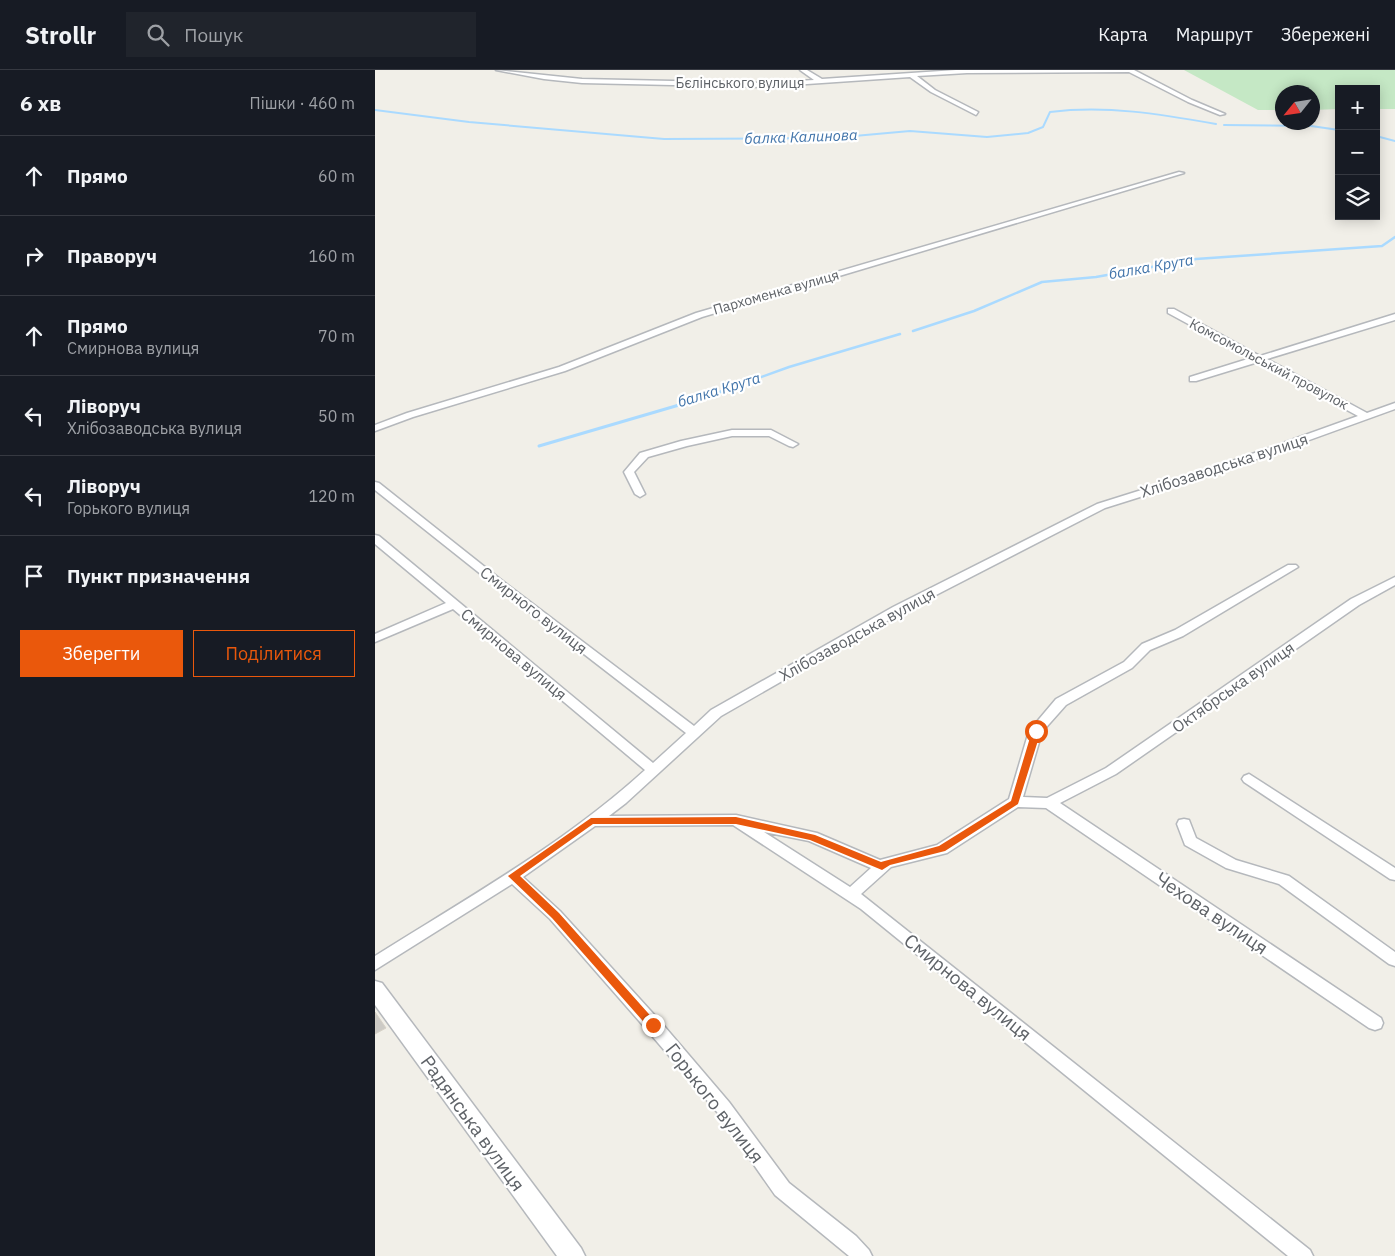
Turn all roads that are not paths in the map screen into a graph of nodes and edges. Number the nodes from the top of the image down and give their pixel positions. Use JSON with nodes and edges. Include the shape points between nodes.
{"nodes":[{"id":1,"x":499,"y":70,"type":"edge"},
{"id":2,"x":803,"y":70,"type":"edge"},
{"id":3,"x":967,"y":70,"type":"edge"},
{"id":4,"x":1130,"y":70,"type":"edge"},
{"id":5,"x":912,"y":75,"type":"junction"},
{"id":6,"x":822,"y":82,"type":"junction"},
{"id":7,"x":976,"y":113,"type":"dead end"},
{"id":8,"x":1222,"y":114,"type":"dead end"},
{"id":9,"x":1181,"y":173,"type":"dead end"},
{"id":10,"x":1171,"y":311,"type":"dead end"},
{"id":11,"x":1395,"y":316,"type":"edge"},
{"id":12,"x":1259,"y":358,"type":"junction"},
{"id":13,"x":1193,"y":379,"type":"dead end"},
{"id":14,"x":1395,"y":406,"type":"edge"},
{"id":15,"x":1367,"y":417,"type":"junction"},
{"id":16,"x":375,"y":428,"type":"edge"},
{"id":17,"x":793,"y":444,"type":"dead end"},
{"id":18,"x":375,"y":485,"type":"edge"},
{"id":19,"x":640,"y":494,"type":"dead end"},
{"id":20,"x":375,"y":538,"type":"edge"},
{"id":21,"x":1292,"y":567,"type":"dead end"},
{"id":22,"x":1395,"y":580,"type":"edge"},
{"id":23,"x":454,"y":604,"type":"junction"},
{"id":24,"x":375,"y":638,"type":"edge"},
{"id":25,"x":695,"y":732,"type":"junction"},
{"id":26,"x":653,"y":770,"type":"junction"},
{"id":27,"x":1249,"y":779,"type":"dead end"},
{"id":28,"x":1015,"y":802,"type":"junction"},
{"id":29,"x":1049,"y":803,"type":"junction"},
{"id":30,"x":736,"y":820,"type":"junction"},
{"id":31,"x":591,"y":821,"type":"junction"},
{"id":32,"x":1184,"y":824,"type":"dead end"},
{"id":33,"x":882,"y":867,"type":"junction"},
{"id":34,"x":1395,"y":875,"type":"edge"},
{"id":35,"x":513,"y":876,"type":"junction"},
{"id":36,"x":851,"y":895,"type":"junction"},
{"id":37,"x":1395,"y":960,"type":"edge"},
{"id":38,"x":375,"y":964,"type":"edge"},
{"id":39,"x":375,"y":990,"type":"edge"},
{"id":40,"x":1375,"y":1023,"type":"dead end"},
{"id":41,"x":573,"y":1256,"type":"edge"},
{"id":42,"x":862,"y":1256,"type":"edge"},
{"id":43,"x":1303,"y":1256,"type":"edge"}],
"edges":[{"from":1,"to":6,"type":"street","name":"Бєлінського вулиця","via":[[554,78],[647,83],[763,85]]},
{"from":2,"to":6,"type":"street"},
{"from":3,"to":4,"type":"street","name":"Бєлінського вулиця"},
{"from":3,"to":5,"type":"street","name":"Бєлінського вулиця"},
{"from":4,"to":8,"type":"street"},
{"from":5,"to":6,"type":"street","name":"Бєлінського вулиця"},
{"from":5,"to":7,"type":"street","via":[[933,91]]},
{"from":9,"to":16,"type":"street","name":"Пархоменка вулиця","via":[[699,315],[562,369]]},
{"from":10,"to":12,"type":"street","name":"Комсомольський провулок"},
{"from":11,"to":12,"type":"street"},
{"from":12,"to":13,"type":"street"},
{"from":12,"to":15,"type":"street","name":"Комсомольський провулок"},
{"from":14,"to":15,"type":"street","name":"Хлібозаводська вулиця"},
{"from":15,"to":25,"type":"street","name":"Хлібозаводська вулиця","via":[[1101,506],[891,614],[716,713]]},
{"from":17,"to":19,"type":"street","via":[[771,433],[732,433],[644,456],[629,472]]},
{"from":18,"to":25,"type":"street","name":"Смирного вулиця"},
{"from":20,"to":23,"type":"street","name":"Смирнова вулиця"},
{"from":21,"to":28,"type":"street","via":[[1179,633],[1146,647],[1128,665],[1061,702],[1036,731]]},
{"from":22,"to":29,"type":"street","name":"Октябрська вулиця","via":[[1355,602],[1111,771]]},
{"from":23,"to":24,"type":"street"},
{"from":23,"to":26,"type":"street","name":"Смирнова вулиця"},
{"from":25,"to":26,"type":"street","name":"Хлібозаводська вулиця"},
{"from":26,"to":31,"type":"street","name":"Хлібозаводська вулиця","via":[[621,800]]},
{"from":27,"to":34,"type":"street"},
{"from":28,"to":29,"type":"street"},
{"from":28,"to":33,"type":"street","via":[[942,849],[886,863]]},
{"from":29,"to":40,"type":"street","name":"Чехова вулиця"},
{"from":30,"to":31,"type":"street"},
{"from":30,"to":33,"type":"street","via":[[812,837]]},
{"from":30,"to":36,"type":"street","name":"Смирнова вулиця"},
{"from":31,"to":35,"type":"street","name":"Хлібозаводська вулиця"},
{"from":32,"to":37,"type":"street","via":[[1190,841],[1231,864],[1284,880]]},
{"from":33,"to":36,"type":"street"},
{"from":35,"to":38,"type":"street","name":"Хлібозаводська вулиця"},
{"from":35,"to":42,"type":"street","name":"Горького вулиця","via":[[555,915],[653,1025],[723,1107],[782,1189]]},
{"from":36,"to":43,"type":"street","name":"Смирнова вулиця"},
{"from":39,"to":41,"type":"street","name":"Радянська вулиця"}]}
